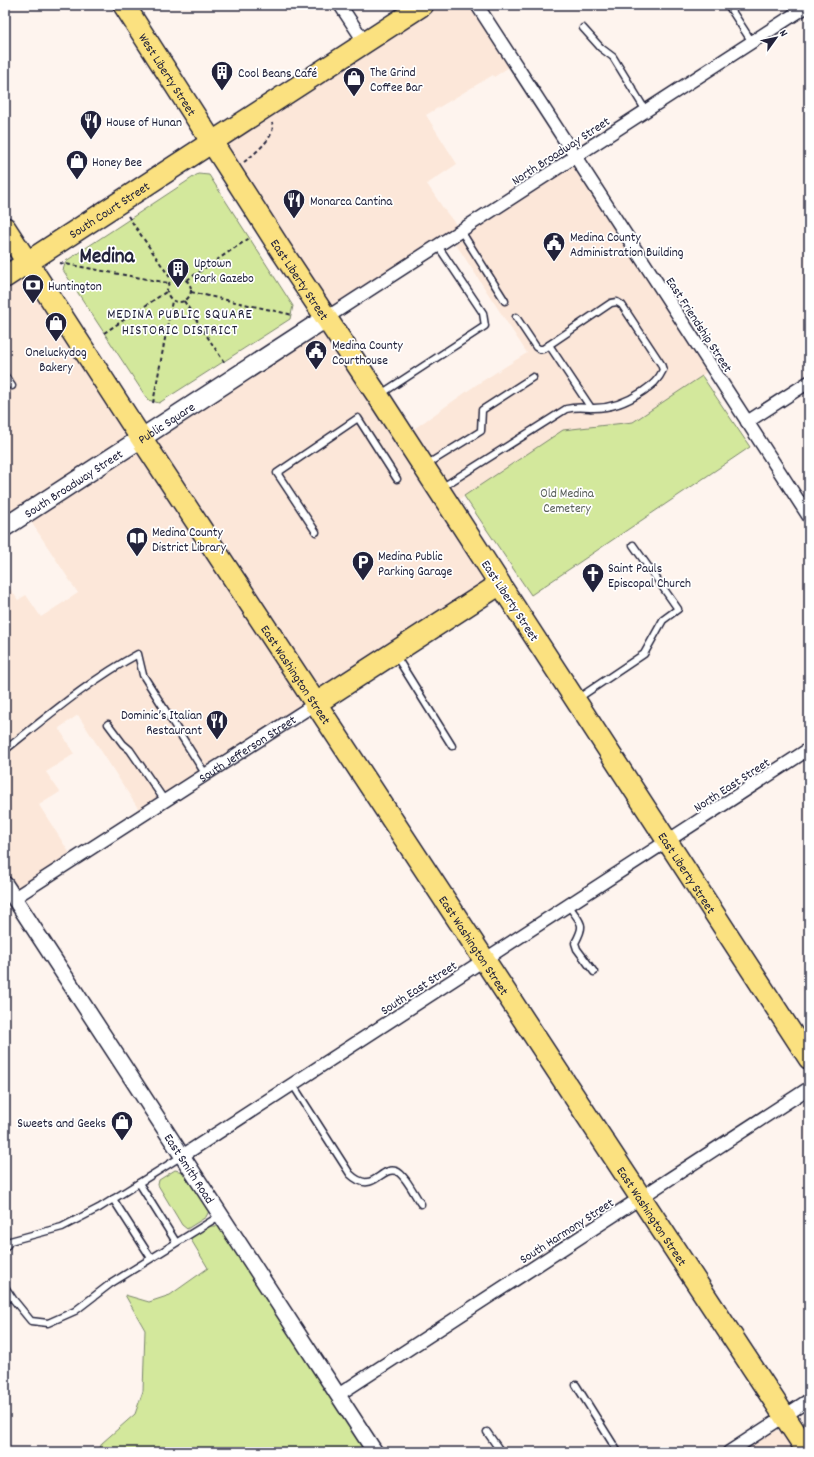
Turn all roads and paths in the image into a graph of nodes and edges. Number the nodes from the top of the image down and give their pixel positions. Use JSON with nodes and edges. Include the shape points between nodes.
{"nodes":[{"id":1,"x":124,"y":5,"type":"edge"},
{"id":2,"x":340,"y":5,"type":"edge"},
{"id":3,"x":423,"y":5,"type":"edge"},
{"id":4,"x":477,"y":5,"type":"edge"},
{"id":5,"x":728,"y":5,"type":"edge"},
{"id":6,"x":809,"y":5,"type":"edge"},
{"id":7,"x":583,"y":28,"type":"dead end"},
{"id":8,"x":752,"y":42,"type":"junction"},
{"id":9,"x":365,"y":43,"type":"junction"},
{"id":10,"x":646,"y":111,"type":"junction"},
{"id":11,"x":272,"y":118,"type":"dead end"},
{"id":12,"x":212,"y":142,"type":"junction"},
{"id":13,"x":576,"y":157,"type":"junction"},
{"id":14,"x":244,"y":162,"type":"dead end"},
{"id":15,"x":128,"y":216,"type":"dead end"},
{"id":16,"x":5,"y":228,"type":"edge"},
{"id":17,"x":461,"y":231,"type":"junction"},
{"id":18,"x":251,"y":237,"type":"dead end"},
{"id":19,"x":438,"y":246,"type":"junction"},
{"id":20,"x":27,"y":262,"type":"junction"},
{"id":21,"x":60,"y":263,"type":"dead end"},
{"id":22,"x":5,"y":277,"type":"edge"},
{"id":23,"x":171,"y":280,"type":"junction"},
{"id":24,"x":187,"y":280,"type":"junction"},
{"id":25,"x":168,"y":283,"type":"junction"},
{"id":26,"x":166,"y":292,"type":"junction"},
{"id":27,"x":191,"y":292,"type":"junction"},
{"id":28,"x":172,"y":301,"type":"junction"},
{"id":29,"x":184,"y":301,"type":"junction"},
{"id":30,"x":505,"y":301,"type":"dead end"},
{"id":31,"x":293,"y":315,"type":"dead end"},
{"id":32,"x":516,"y":317,"type":"dead end"},
{"id":33,"x":326,"y":318,"type":"junction"},
{"id":34,"x":104,"y":333,"type":"dead end"},
{"id":35,"x":548,"y":345,"type":"junction"},
{"id":36,"x":224,"y":362,"type":"dead end"},
{"id":37,"x":5,"y":376,"type":"edge"},
{"id":38,"x":533,"y":377,"type":"dead end"},
{"id":39,"x":809,"y":382,"type":"edge"},
{"id":40,"x":12,"y":386,"type":"dead end"},
{"id":41,"x":378,"y":396,"type":"junction"},
{"id":42,"x":153,"y":403,"type":"dead end"},
{"id":43,"x":591,"y":408,"type":"junction"},
{"id":44,"x":747,"y":422,"type":"junction"},
{"id":45,"x":142,"y":439,"type":"junction"},
{"id":46,"x":424,"y":466,"type":"junction"},
{"id":47,"x":397,"y":479,"type":"dead end"},
{"id":48,"x":439,"y":490,"type":"junction"},
{"id":49,"x":809,"y":517,"type":"edge"},
{"id":50,"x":5,"y":527,"type":"edge"},
{"id":51,"x":316,"y":532,"type":"dead end"},
{"id":52,"x":633,"y":545,"type":"dead end"},
{"id":53,"x":500,"y":584,"type":"junction"},
{"id":54,"x":394,"y":653,"type":"junction"},
{"id":55,"x":576,"y":700,"type":"junction"},
{"id":56,"x":316,"y":704,"type":"junction"},
{"id":57,"x":108,"y":724,"type":"dead end"},
{"id":58,"x":452,"y":746,"type":"dead end"},
{"id":59,"x":809,"y":749,"type":"edge"},
{"id":60,"x":5,"y":750,"type":"edge"},
{"id":61,"x":206,"y":775,"type":"junction"},
{"id":62,"x":166,"y":801,"type":"junction"},
{"id":63,"x":668,"y":842,"type":"junction"},
{"id":64,"x":5,"y":884,"type":"edge"},
{"id":65,"x":14,"y":898,"type":"junction"},
{"id":66,"x":569,"y":906,"type":"junction"},
{"id":67,"x":484,"y":961,"type":"junction"},
{"id":68,"x":594,"y":972,"type":"dead end"},
{"id":69,"x":809,"y":1059,"type":"edge"},
{"id":70,"x":293,"y":1085,"type":"junction"},
{"id":71,"x":809,"y":1088,"type":"edge"},
{"id":72,"x":182,"y":1156,"type":"junction"},
{"id":73,"x":139,"y":1183,"type":"junction"},
{"id":74,"x":113,"y":1199,"type":"junction"},
{"id":75,"x":640,"y":1199,"type":"junction"},
{"id":76,"x":421,"y":1204,"type":"dead end"},
{"id":77,"x":221,"y":1215,"type":"junction"},
{"id":78,"x":176,"y":1242,"type":"junction"},
{"id":79,"x":5,"y":1248,"type":"edge"},
{"id":80,"x":151,"y":1258,"type":"junction"},
{"id":81,"x":5,"y":1287,"type":"edge"},
{"id":82,"x":576,"y":1385,"type":"dead end"},
{"id":83,"x":338,"y":1395,"type":"junction"},
{"id":84,"x":809,"y":1400,"type":"edge"},
{"id":85,"x":784,"y":1417,"type":"junction"},
{"id":86,"x":487,"y":1432,"type":"dead end"},
{"id":87,"x":375,"y":1452,"type":"edge"},
{"id":88,"x":501,"y":1452,"type":"edge"},
{"id":89,"x":618,"y":1452,"type":"edge"},
{"id":90,"x":729,"y":1452,"type":"edge"},
{"id":91,"x":808,"y":1452,"type":"edge"}],
"edges":[{"from":1,"to":12,"type":"highway","name":"West Liberty Street"},
{"from":2,"to":9,"type":"street"},
{"from":3,"to":9,"type":"main road"},
{"from":4,"to":13,"type":"street","name":"East Friendship Street"},
{"from":5,"to":8,"type":"lane"},
{"from":6,"to":8,"type":"street","name":"North Broadway Street"},
{"from":7,"to":10,"type":"lane","via":[[613,57]]},
{"from":8,"to":10,"type":"street","name":"North Broadway Street"},
{"from":9,"to":12,"type":"main road"},
{"from":10,"to":13,"type":"street","name":"North Broadway Street"},
{"from":11,"to":14,"type":"path","via":[[273,129],[270,136]]},
{"from":12,"to":20,"type":"highway","name":"South Court Street"},
{"from":12,"to":33,"type":"highway","name":"East Liberty Street"},
{"from":13,"to":17,"type":"street","name":"North Broadway Street"},
{"from":13,"to":44,"type":"street","name":"East Friendship Street"},
{"from":15,"to":23,"type":"path"},
{"from":16,"to":20,"type":"highway","name":"Public Square"},
{"from":17,"to":19,"type":"street","name":"North Broadway Street"},
{"from":17,"to":30,"type":"lane"},
{"from":18,"to":24,"type":"path"},
{"from":19,"to":33,"type":"street","name":"North Broadway Street"},
{"from":19,"to":41,"type":"lane","via":[[483,313],[485,326]]},
{"from":20,"to":22,"type":"highway","name":"South Court Street"},
{"from":20,"to":45,"type":"highway","name":"Public Square"},
{"from":21,"to":25,"type":"path"},
{"from":23,"to":24,"type":"path","via":[[179,277]]},
{"from":23,"to":25,"type":"path"},
{"from":24,"to":27,"type":"path"},
{"from":25,"to":26,"type":"path"},
{"from":26,"to":28,"type":"path"},
{"from":26,"to":34,"type":"path"},
{"from":27,"to":29,"type":"path"},
{"from":27,"to":31,"type":"path"},
{"from":28,"to":29,"type":"path"},
{"from":28,"to":42,"type":"path"},
{"from":29,"to":36,"type":"path"},
{"from":32,"to":35,"type":"lane","via":[[536,347],[543,349]]},
{"from":33,"to":41,"type":"highway","name":"East Liberty Street"},
{"from":33,"to":45,"type":"main road","name":"Public Square"},
{"from":35,"to":43,"type":"lane"},
{"from":35,"to":43,"type":"lane","via":[[611,303],[617,302],[622,305],[663,370],[656,382],[631,400]]},
{"from":37,"to":40,"type":"lane"},
{"from":38,"to":46,"type":"lane","via":[[482,410],[481,431]]},
{"from":39,"to":44,"type":"street"},
{"from":41,"to":46,"type":"highway","name":"East Liberty Street"},
{"from":43,"to":48,"type":"lane","via":[[566,408]]},
{"from":44,"to":49,"type":"street","name":"East Friendship Street"},
{"from":45,"to":50,"type":"main road","name":"South Broadway Street"},
{"from":45,"to":56,"type":"highway","name":"East Washington Street"},
{"from":46,"to":48,"type":"highway","name":"East Liberty Street"},
{"from":47,"to":51,"type":"lane","via":[[358,418],[278,473]]},
{"from":48,"to":53,"type":"highway","name":"East Liberty Street"},
{"from":52,"to":55,"type":"lane","via":[[678,609],[663,620],[644,654]]},
{"from":53,"to":54,"type":"highway","name":"South Jefferson Street"},
{"from":53,"to":55,"type":"main road","name":"East Liberty Street"},
{"from":54,"to":56,"type":"highway","name":"South Jefferson Street"},
{"from":54,"to":58,"type":"lane"},
{"from":55,"to":63,"type":"main road","name":"East Liberty Street"},
{"from":56,"to":61,"type":"street","name":"South Jefferson Street"},
{"from":56,"to":67,"type":"highway","name":"East Washington Street"},
{"from":57,"to":62,"type":"lane"},
{"from":59,"to":63,"type":"street","name":"North East Street"},
{"from":60,"to":61,"type":"lane","via":[[96,679],[138,654],[143,675]]},
{"from":61,"to":62,"type":"street","name":"South Jefferson Street"},
{"from":62,"to":65,"type":"street","name":"South Jefferson Street"},
{"from":63,"to":66,"type":"street","name":"South East Street"},
{"from":63,"to":69,"type":"main road","name":"East Liberty Street"},
{"from":64,"to":65,"type":"street","name":"East Smith Road"},
{"from":65,"to":72,"type":"street","name":"East Smith Road"},
{"from":66,"to":67,"type":"street","name":"South East Street"},
{"from":66,"to":68,"type":"lane","via":[[582,924],[582,930],[575,943],[577,949]]},
{"from":67,"to":70,"type":"street","name":"South East Street"},
{"from":67,"to":75,"type":"highway","name":"East Washington Street"},
{"from":70,"to":72,"type":"street","name":"South East Street"},
{"from":70,"to":76,"type":"lane","via":[[350,1174],[357,1180],[366,1182],[392,1170],[396,1171],[405,1179]]},
{"from":71,"to":75,"type":"street","name":"South Harmony Street"},
{"from":72,"to":73,"type":"lane"},
{"from":72,"to":77,"type":"street","name":"East Smith Road"},
{"from":73,"to":74,"type":"lane"},
{"from":73,"to":78,"type":"lane"},
{"from":74,"to":79,"type":"lane","via":[[62,1227],[10,1241]]},
{"from":74,"to":80,"type":"lane"},
{"from":75,"to":83,"type":"street","name":"South Harmony Street"},
{"from":75,"to":85,"type":"highway","name":"East Washington Street"},
{"from":77,"to":78,"type":"lane"},
{"from":77,"to":83,"type":"street","name":"East Smith Road"},
{"from":78,"to":80,"type":"lane"},
{"from":80,"to":81,"type":"lane","via":[[110,1284],[75,1311],[48,1323],[31,1321]]},
{"from":82,"to":89,"type":"lane"},
{"from":83,"to":87,"type":"street","name":"East Smith Road"},
{"from":84,"to":85,"type":"street"},
{"from":85,"to":90,"type":"street"},
{"from":85,"to":91,"type":"highway","name":"East Washington Street"},
{"from":86,"to":88,"type":"lane"}]}
